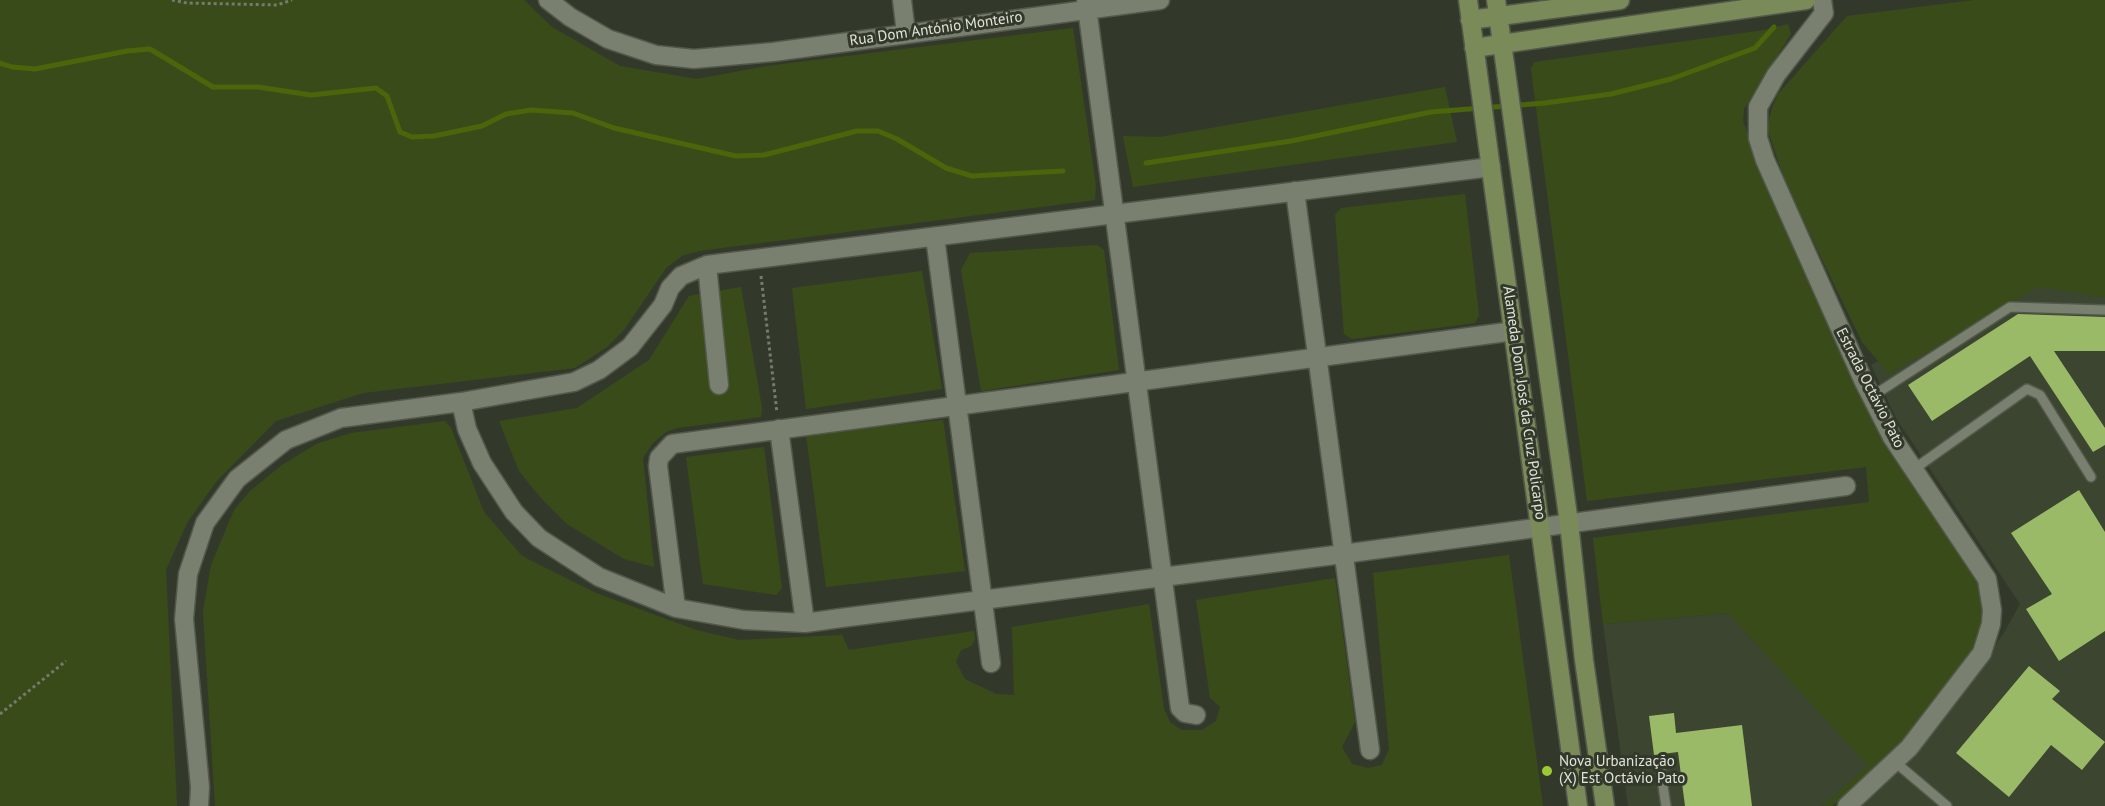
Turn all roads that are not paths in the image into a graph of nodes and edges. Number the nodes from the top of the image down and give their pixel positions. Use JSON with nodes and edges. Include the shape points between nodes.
{"nodes":[{"id":1,"x":548,"y":0,"type":"edge"},
{"id":2,"x":902,"y":0,"type":"edge"},
{"id":3,"x":1160,"y":0,"type":"edge"},
{"id":4,"x":1468,"y":0,"type":"edge"},
{"id":5,"x":1620,"y":0,"type":"edge"},
{"id":6,"x":1806,"y":0,"type":"edge"},
{"id":7,"x":1822,"y":0,"type":"edge"},
{"id":8,"x":1580,"y":3,"type":"edge"},
{"id":9,"x":1087,"y":5,"type":"edge"},
{"id":10,"x":1497,"y":8,"type":"edge"},
{"id":11,"x":1470,"y":20,"type":"junction"},
{"id":12,"x":906,"y":33,"type":"junction"},
{"id":13,"x":1502,"y":43,"type":"junction"},
{"id":14,"x":1474,"y":48,"type":"junction"},
{"id":15,"x":1491,"y":166,"type":"junction"},
{"id":16,"x":1295,"y":191,"type":"junction"},
{"id":17,"x":1115,"y":214,"type":"junction"},
{"id":18,"x":935,"y":237,"type":"junction"},
{"id":19,"x":707,"y":265,"type":"junction"},
{"id":20,"x":2105,"y":310,"type":"edge"},
{"id":21,"x":1514,"y":331,"type":"junction"},
{"id":22,"x":1317,"y":358,"type":"junction"},
{"id":23,"x":1137,"y":383,"type":"junction"},
{"id":24,"x":719,"y":385,"type":"dead end"},
{"id":25,"x":1871,"y":397,"type":"junction"},
{"id":26,"x":461,"y":402,"type":"junction"},
{"id":27,"x":957,"y":406,"type":"junction"},
{"id":28,"x":779,"y":429,"type":"junction"},
{"id":29,"x":1914,"y":469,"type":"junction"},
{"id":30,"x":2091,"y":477,"type":"dead end"},
{"id":31,"x":1846,"y":486,"type":"dead end"},
{"id":32,"x":1569,"y":523,"type":"junction"},
{"id":33,"x":1541,"y":527,"type":"junction"},
{"id":34,"x":1343,"y":554,"type":"junction"},
{"id":35,"x":1162,"y":578,"type":"junction"},
{"id":36,"x":984,"y":598,"type":"junction"},
{"id":37,"x":676,"y":608,"type":"junction"},
{"id":38,"x":805,"y":623,"type":"junction"},
{"id":39,"x":991,"y":663,"type":"dead end"},
{"id":40,"x":1196,"y":715,"type":"dead end"},
{"id":41,"x":1370,"y":750,"type":"dead end"},
{"id":42,"x":1895,"y":762,"type":"junction"},
{"id":43,"x":1660,"y":766,"type":"dead end"},
{"id":44,"x":199,"y":806,"type":"edge"},
{"id":45,"x":1578,"y":806,"type":"edge"},
{"id":46,"x":1605,"y":806,"type":"edge"},
{"id":47,"x":1666,"y":806,"type":"edge"},
{"id":48,"x":1847,"y":806,"type":"edge"},
{"id":49,"x":1947,"y":806,"type":"edge"}],
"edges":[{"from":1,"to":12,"type":"street","name":"Rua Dom António Monteiro","via":[[590,29],[624,45],[675,58],[712,59]]},
{"from":2,"to":12,"type":"street"},
{"from":3,"to":9,"type":"street","name":"Rua Dom António Monteiro"},
{"from":4,"to":11,"type":"street","name":"Alameda Dom José da Cruz Policarpo"},
{"from":5,"to":8,"type":"street"},
{"from":6,"to":13,"type":"street"},
{"from":7,"to":25,"type":"street","name":"Estrada Octávio Pato","via":[[1824,14],[1776,75],[1758,107],[1758,138]]},
{"from":8,"to":10,"type":"street"},
{"from":9,"to":12,"type":"street","name":"Rua Dom António Monteiro"},
{"from":9,"to":17,"type":"street"},
{"from":10,"to":11,"type":"street"},
{"from":10,"to":13,"type":"street","name":"Alameda Dom José da Cruz Policarpo"},
{"from":11,"to":14,"type":"street","name":"Alameda Dom José da Cruz Policarpo"},
{"from":13,"to":14,"type":"street"},
{"from":13,"to":32,"type":"street","name":"Alameda Dom José da Cruz Policarpo"},
{"from":14,"to":15,"type":"street","name":"Alameda Dom José da Cruz Policarpo"},
{"from":15,"to":16,"type":"street"},
{"from":15,"to":21,"type":"street","name":"Alameda Dom José da Cruz Policarpo"},
{"from":16,"to":17,"type":"street"},
{"from":16,"to":22,"type":"street"},
{"from":17,"to":18,"type":"street"},
{"from":17,"to":23,"type":"street"},
{"from":18,"to":19,"type":"street"},
{"from":18,"to":27,"type":"street"},
{"from":19,"to":24,"type":"street"},
{"from":19,"to":26,"type":"street","via":[[681,276],[630,347],[599,370],[574,382]]},
{"from":20,"to":25,"type":"lane","via":[[2010,307]]},
{"from":21,"to":22,"type":"street"},
{"from":21,"to":33,"type":"street","name":"Alameda Dom José da Cruz Policarpo"},
{"from":22,"to":23,"type":"street"},
{"from":22,"to":34,"type":"street"},
{"from":23,"to":27,"type":"street"},
{"from":23,"to":35,"type":"street"},
{"from":25,"to":29,"type":"street","name":"Estrada Octávio Pato"},
{"from":26,"to":37,"type":"street","via":[[482,464],[514,512],[539,537],[598,577]]},
{"from":26,"to":44,"type":"street","via":[[341,418],[286,440],[237,479],[205,523],[188,574],[184,619]]},
{"from":27,"to":28,"type":"street"},
{"from":27,"to":36,"type":"street"},
{"from":28,"to":37,"type":"street","via":[[672,444],[659,458]]},
{"from":28,"to":38,"type":"street"},
{"from":29,"to":30,"type":"lane","via":[[2027,389],[2040,395]]},
{"from":29,"to":42,"type":"street","name":"Estrada Octávio Pato","via":[[1987,579],[1991,624],[1982,653]]},
{"from":31,"to":32,"type":"street"},
{"from":32,"to":33,"type":"street"},
{"from":32,"to":46,"type":"street","name":"Alameda Dom José da Cruz Policarpo"},
{"from":33,"to":34,"type":"street"},
{"from":33,"to":45,"type":"street","name":"Alameda Dom José da Cruz Policarpo"},
{"from":34,"to":35,"type":"street"},
{"from":34,"to":41,"type":"street"},
{"from":35,"to":36,"type":"street"},
{"from":35,"to":40,"type":"street","via":[[1180,708]]},
{"from":36,"to":38,"type":"street"},
{"from":36,"to":39,"type":"street"},
{"from":37,"to":38,"type":"street","via":[[744,620]]},
{"from":42,"to":48,"type":"street","name":"Estrada Octávio Pato"},
{"from":42,"to":49,"type":"lane"},
{"from":43,"to":47,"type":"lane"}]}
